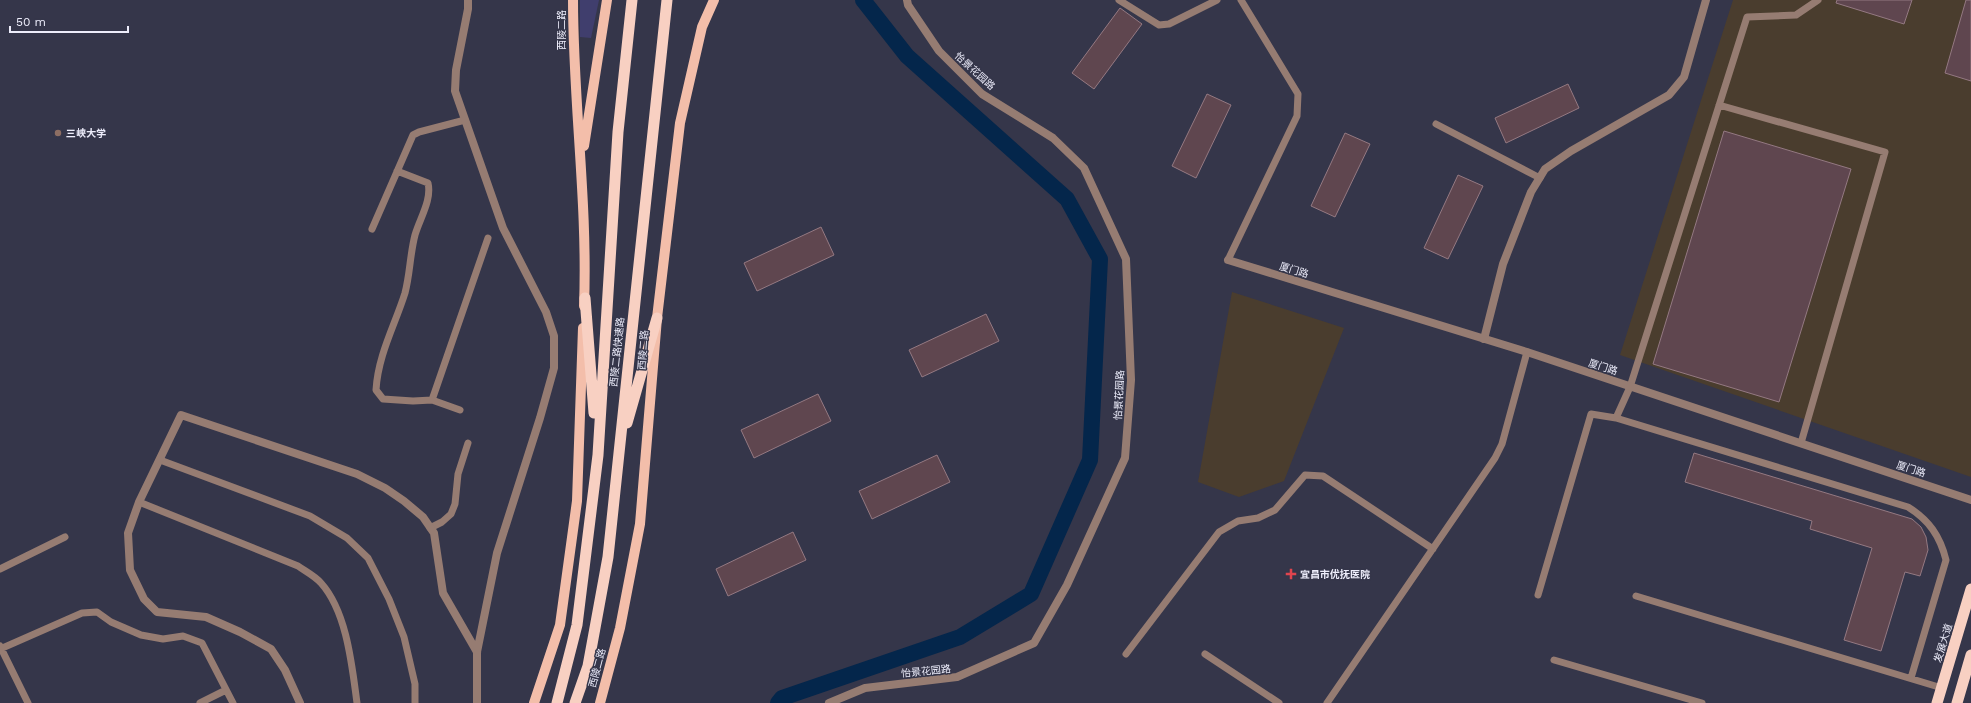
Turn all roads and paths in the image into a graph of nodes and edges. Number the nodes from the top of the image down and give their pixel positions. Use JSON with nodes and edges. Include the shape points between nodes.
{"nodes":[{"id":1,"x":468,"y":0,"type":"edge"},
{"id":2,"x":574,"y":0,"type":"edge"},
{"id":3,"x":607,"y":0,"type":"edge"},
{"id":4,"x":632,"y":0,"type":"edge"},
{"id":5,"x":667,"y":0,"type":"edge"},
{"id":6,"x":714,"y":0,"type":"edge"},
{"id":7,"x":907,"y":0,"type":"edge"},
{"id":8,"x":1119,"y":0,"type":"edge"},
{"id":9,"x":1217,"y":0,"type":"edge"},
{"id":10,"x":1241,"y":0,"type":"edge"},
{"id":11,"x":1706,"y":0,"type":"edge"},
{"id":12,"x":1818,"y":0,"type":"edge"},
{"id":13,"x":1719,"y":105,"type":"junction"},
{"id":14,"x":465,"y":120,"type":"junction"},
{"id":15,"x":1436,"y":124,"type":"dead end"},
{"id":16,"x":582,"y":163,"type":"junction"},
{"id":17,"x":398,"y":171,"type":"junction"},
{"id":18,"x":1540,"y":178,"type":"junction"},
{"id":19,"x":372,"y":229,"type":"dead end"},
{"id":20,"x":488,"y":238,"type":"dead end"},
{"id":21,"x":1228,"y":260,"type":"joint"},
{"id":22,"x":584,"y":298,"type":"junction"},
{"id":23,"x":657,"y":318,"type":"junction"},
{"id":24,"x":1484,"y":339,"type":"junction"},
{"id":25,"x":1527,"y":352,"type":"junction"},
{"id":26,"x":1630,"y":387,"type":"junction"},
{"id":27,"x":432,"y":400,"type":"junction"},
{"id":28,"x":460,"y":410,"type":"dead end"},
{"id":29,"x":1616,"y":418,"type":"junction"},
{"id":30,"x":468,"y":443,"type":"dead end"},
{"id":31,"x":1801,"y":443,"type":"junction"},
{"id":32,"x":619,"y":453,"type":"junction"},
{"id":33,"x":598,"y":455,"type":"junction"},
{"id":34,"x":160,"y":460,"type":"junction"},
{"id":35,"x":1971,"y":500,"type":"edge"},
{"id":36,"x":139,"y":502,"type":"junction"},
{"id":37,"x":430,"y":528,"type":"junction"},
{"id":38,"x":65,"y":537,"type":"dead end"},
{"id":39,"x":1433,"y":548,"type":"junction"},
{"id":40,"x":0,"y":569,"type":"edge"},
{"id":41,"x":1971,"y":589,"type":"edge"},
{"id":42,"x":1538,"y":595,"type":"dead end"},
{"id":43,"x":1636,"y":596,"type":"dead end"},
{"id":44,"x":0,"y":648,"type":"edge"},
{"id":45,"x":477,"y":652,"type":"junction"},
{"id":46,"x":1126,"y":654,"type":"dead end"},
{"id":47,"x":1205,"y":654,"type":"dead end"},
{"id":48,"x":1971,"y":655,"type":"edge"},
{"id":49,"x":1554,"y":660,"type":"dead end"},
{"id":50,"x":1911,"y":678,"type":"junction"},
{"id":51,"x":1942,"y":688,"type":"junction"},
{"id":52,"x":226,"y":690,"type":"junction"},
{"id":53,"x":28,"y":703,"type":"edge"},
{"id":54,"x":200,"y":703,"type":"edge"},
{"id":55,"x":233,"y":703,"type":"edge"},
{"id":56,"x":300,"y":703,"type":"edge"},
{"id":57,"x":357,"y":703,"type":"edge"},
{"id":58,"x":415,"y":703,"type":"edge"},
{"id":59,"x":477,"y":703,"type":"edge"},
{"id":60,"x":534,"y":703,"type":"edge"},
{"id":61,"x":557,"y":703,"type":"edge"},
{"id":62,"x":574,"y":703,"type":"edge"},
{"id":63,"x":600,"y":703,"type":"edge"},
{"id":64,"x":829,"y":703,"type":"edge"},
{"id":65,"x":1279,"y":703,"type":"edge"},
{"id":66,"x":1327,"y":703,"type":"edge"},
{"id":67,"x":1702,"y":703,"type":"edge"},
{"id":68,"x":1937,"y":703,"type":"edge"},
{"id":69,"x":1957,"y":703,"type":"edge"}],
"edges":[{"from":1,"to":14,"type":"street","via":[[455,91]]},
{"from":2,"to":16,"type":"main road","name":"西陵二路","via":[[573,56]]},
{"from":3,"to":16,"type":"main road"},
{"from":4,"to":33,"type":"highway","name":"西陵二路快速路","via":[[618,132]]},
{"from":5,"to":32,"type":"highway","name":"西陵二路快速路"},
{"from":6,"to":23,"type":"main road","name":"西陵二路","via":[[702,27],[680,123]]},
{"from":7,"to":64,"type":"street","name":"怡景花园路","via":[[939,51],[982,94],[1053,138],[1084,168],[1126,259],[1131,380],[1125,458],[1067,585],[1034,643],[957,677],[865,688]]},
{"from":8,"to":9,"type":"lane","via":[[1159,25],[1169,24]]},
{"from":10,"to":21,"type":"lane","via":[[1298,94],[1297,116]]},
{"from":11,"to":18,"type":"street","via":[[1684,77],[1669,95],[1571,151],[1545,169]]},
{"from":12,"to":13,"type":"lane","via":[[1796,15],[1747,17]]},
{"from":13,"to":26,"type":"lane"},
{"from":13,"to":31,"type":"lane","via":[[1885,152]]},
{"from":14,"to":17,"type":"lane","via":[[413,135]]},
{"from":14,"to":45,"type":"street","via":[[503,228],[546,312],[554,336],[554,368],[497,553]]},
{"from":15,"to":18,"type":"lane"},
{"from":16,"to":22,"type":"main road","name":"西陵二路"},
{"from":17,"to":19,"type":"lane"},
{"from":17,"to":27,"type":"lane","via":[[428,183],[430,192],[415,236],[405,293],[378,372],[376,390],[383,399]]},
{"from":18,"to":24,"type":"street","via":[[1531,192],[1503,264]]},
{"from":20,"to":27,"type":"lane"},
{"from":21,"to":24,"type":"street","name":"厦门路"},
{"from":22,"to":33,"type":"highway"},
{"from":22,"to":60,"type":"main road","name":"西陵二路","via":[[577,501],[560,625]]},
{"from":23,"to":32,"type":"highway"},
{"from":23,"to":63,"type":"main road","name":"西陵二路","via":[[640,524],[620,628]]},
{"from":24,"to":25,"type":"street","name":"厦门路"},
{"from":25,"to":26,"type":"street","name":"厦门路"},
{"from":25,"to":39,"type":"lane","via":[[1502,444]]},
{"from":26,"to":29,"type":"lane"},
{"from":26,"to":31,"type":"street","name":"厦门路"},
{"from":27,"to":28,"type":"lane"},
{"from":29,"to":42,"type":"lane","via":[[1592,414]]},
{"from":29,"to":50,"type":"lane","via":[[1908,507],[1921,515],[1936,532],[1946,560]]},
{"from":30,"to":37,"type":"lane","via":[[458,474],[455,504],[451,514]]},
{"from":31,"to":35,"type":"street","name":"厦门路"},
{"from":32,"to":62,"type":"highway","name":"西陵二路快速路","via":[[608,557],[588,666]]},
{"from":33,"to":61,"type":"highway","name":"西陵二路快速路","via":[[577,626]]},
{"from":34,"to":36,"type":"street"},
{"from":34,"to":37,"type":"street","via":[[181,415],[357,474],[404,501],[423,517]]},
{"from":34,"to":58,"type":"lane","via":[[310,516],[347,538],[368,558],[389,599],[404,637],[415,684]]},
{"from":36,"to":56,"type":"street","via":[[128,533],[130,570],[144,599],[157,612],[206,617],[240,632],[271,650],[285,670]]},
{"from":36,"to":57,"type":"lane","via":[[298,566],[320,582],[333,601],[341,621],[352,665]]},
{"from":37,"to":45,"type":"street","via":[[434,533],[443,593]]},
{"from":38,"to":40,"type":"lane"},
{"from":39,"to":46,"type":"lane","via":[[1323,476],[1305,475],[1275,510],[1258,518],[1238,520],[1219,532]]},
{"from":39,"to":66,"type":"lane"},
{"from":41,"to":51,"type":"highway","name":"发展大道"},
{"from":43,"to":50,"type":"lane"},
{"from":44,"to":52,"type":"lane","via":[[82,613],[97,612],[111,622],[141,635],[163,640],[183,636],[202,643]]},
{"from":44,"to":53,"type":"lane"},
{"from":45,"to":59,"type":"street"},
{"from":47,"to":65,"type":"lane"},
{"from":48,"to":69,"type":"highway"},
{"from":49,"to":67,"type":"lane"},
{"from":50,"to":51,"type":"lane"},
{"from":51,"to":68,"type":"highway","name":"发展大道"},
{"from":52,"to":54,"type":"lane"},
{"from":52,"to":55,"type":"lane"}]}
